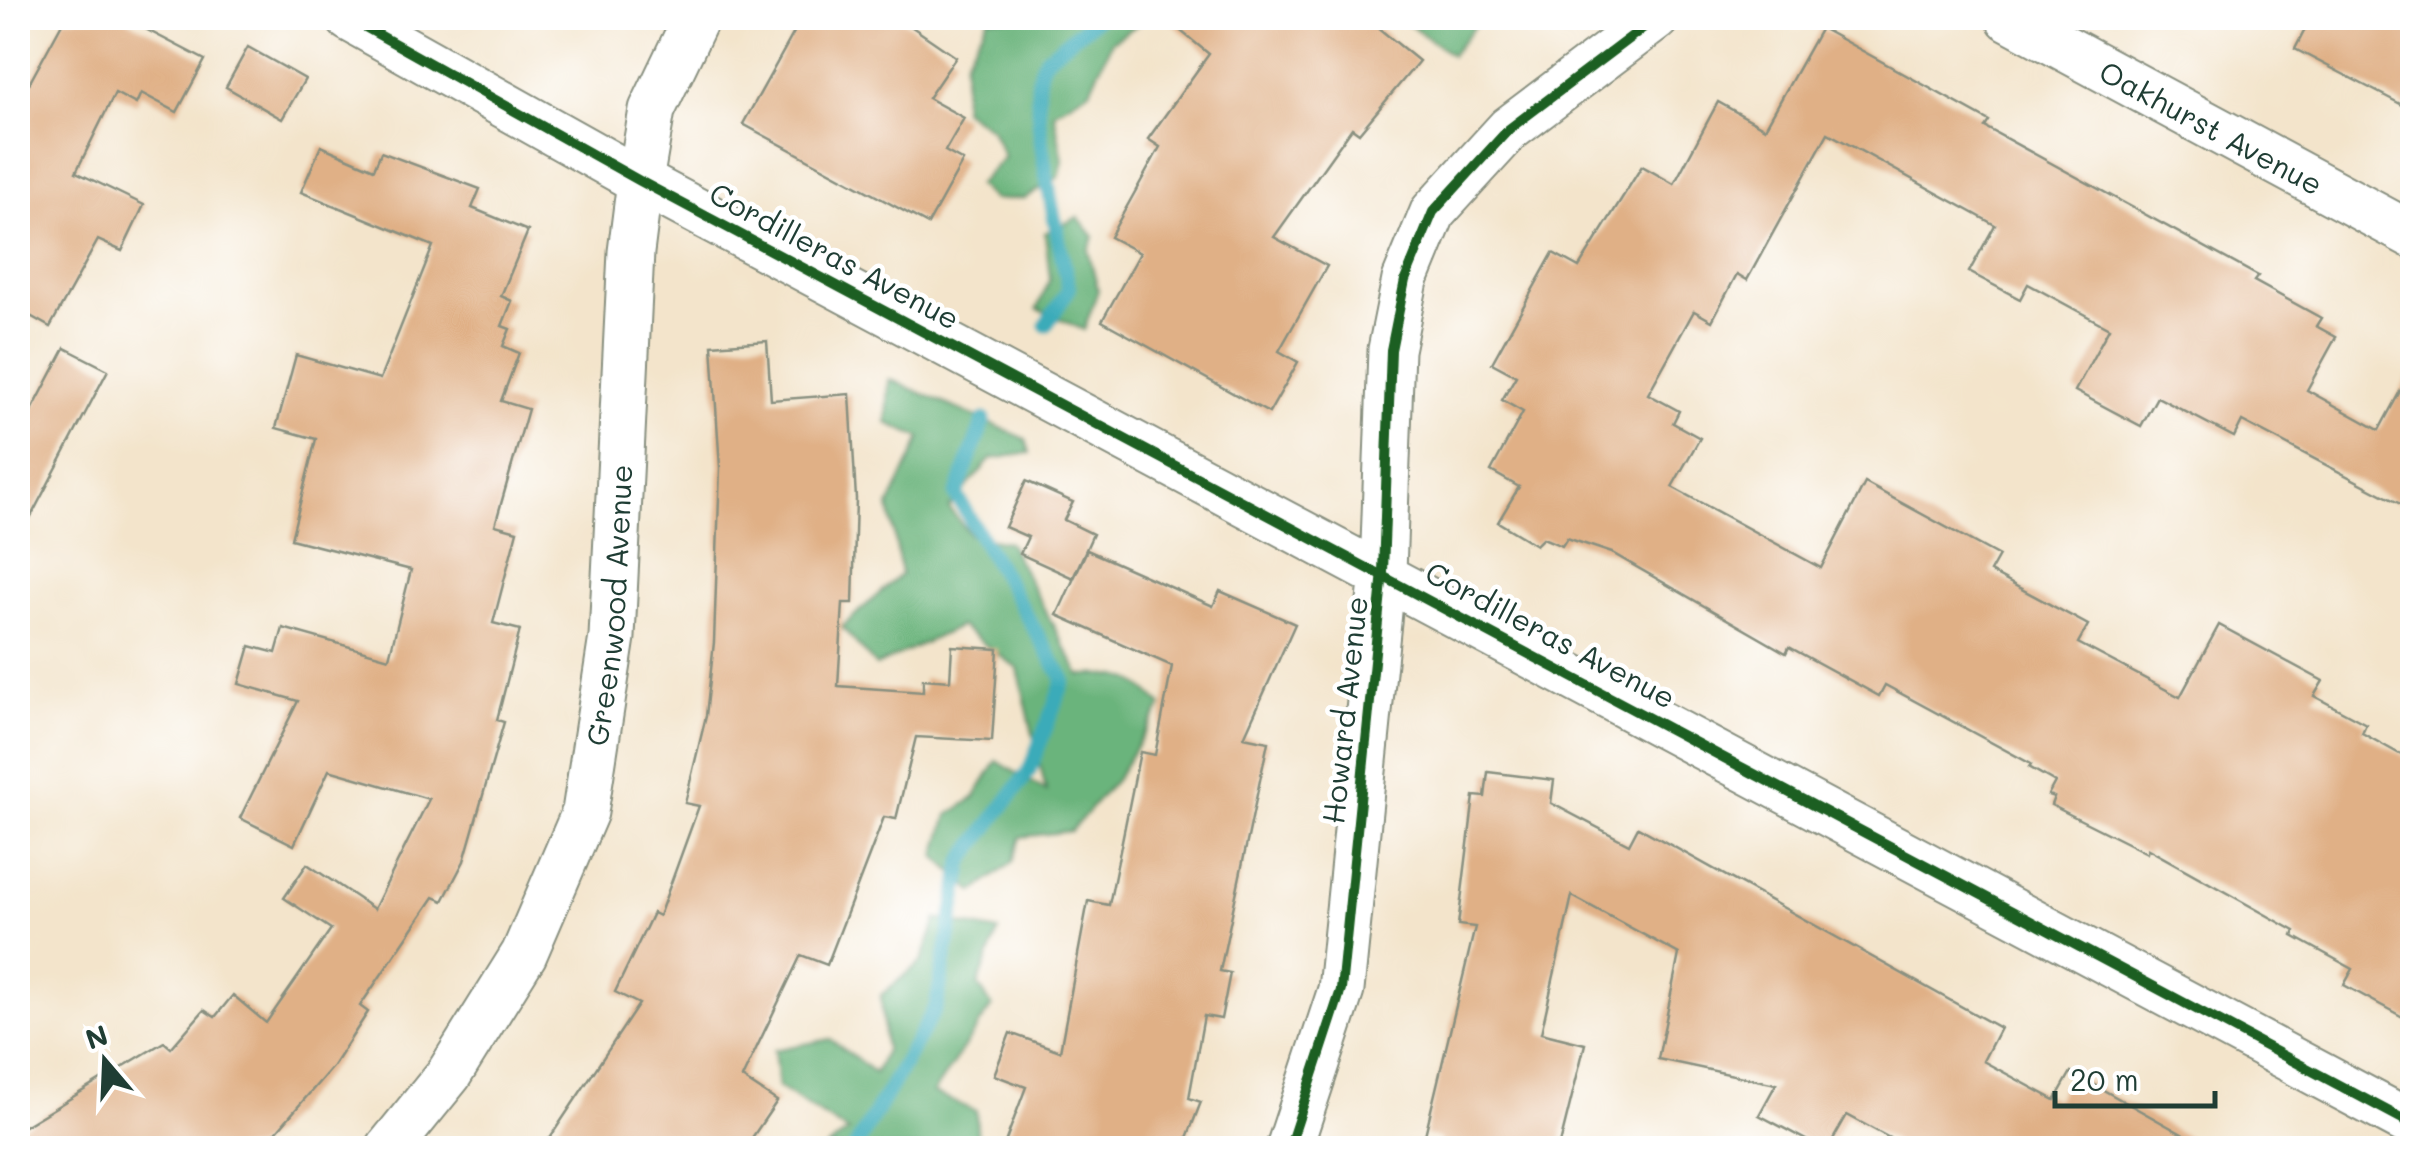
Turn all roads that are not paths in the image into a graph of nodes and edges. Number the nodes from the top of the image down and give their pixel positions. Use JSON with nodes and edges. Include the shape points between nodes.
{"nodes":[{"id":1,"x":349,"y":18,"type":"edge"},
{"id":2,"x":696,"y":18,"type":"edge"},
{"id":3,"x":1656,"y":18,"type":"edge"},
{"id":4,"x":2010,"y":18,"type":"edge"},
{"id":5,"x":640,"y":181,"type":"junction"},
{"id":6,"x":2412,"y":236,"type":"edge"},
{"id":7,"x":1382,"y":572,"type":"junction"},
{"id":8,"x":2412,"y":1124,"type":"edge"},
{"id":9,"x":389,"y":1148,"type":"edge"},
{"id":10,"x":1289,"y":1148,"type":"edge"}],
"edges":[{"from":1,"to":5,"type":"street","name":"Cordilleras Avenue"},
{"from":2,"to":5,"type":"street","name":"Greenwood Avenue","via":[[652,110]]},
{"from":3,"to":7,"type":"street","name":"Howard Avenue","via":[[1509,128],[1433,212],[1405,280],[1392,350]]},
{"from":4,"to":6,"type":"street","name":"Oakhurst Avenue"},
{"from":5,"to":7,"type":"street","name":"Cordilleras Avenue"},
{"from":5,"to":9,"type":"street","name":"Greenwood Avenue","via":[[612,638],[584,812],[524,954],[450,1074]]},
{"from":7,"to":8,"type":"street","name":"Cordilleras Avenue"},
{"from":7,"to":10,"type":"street","name":"Howard Avenue","via":[[1341,990]]}]}
